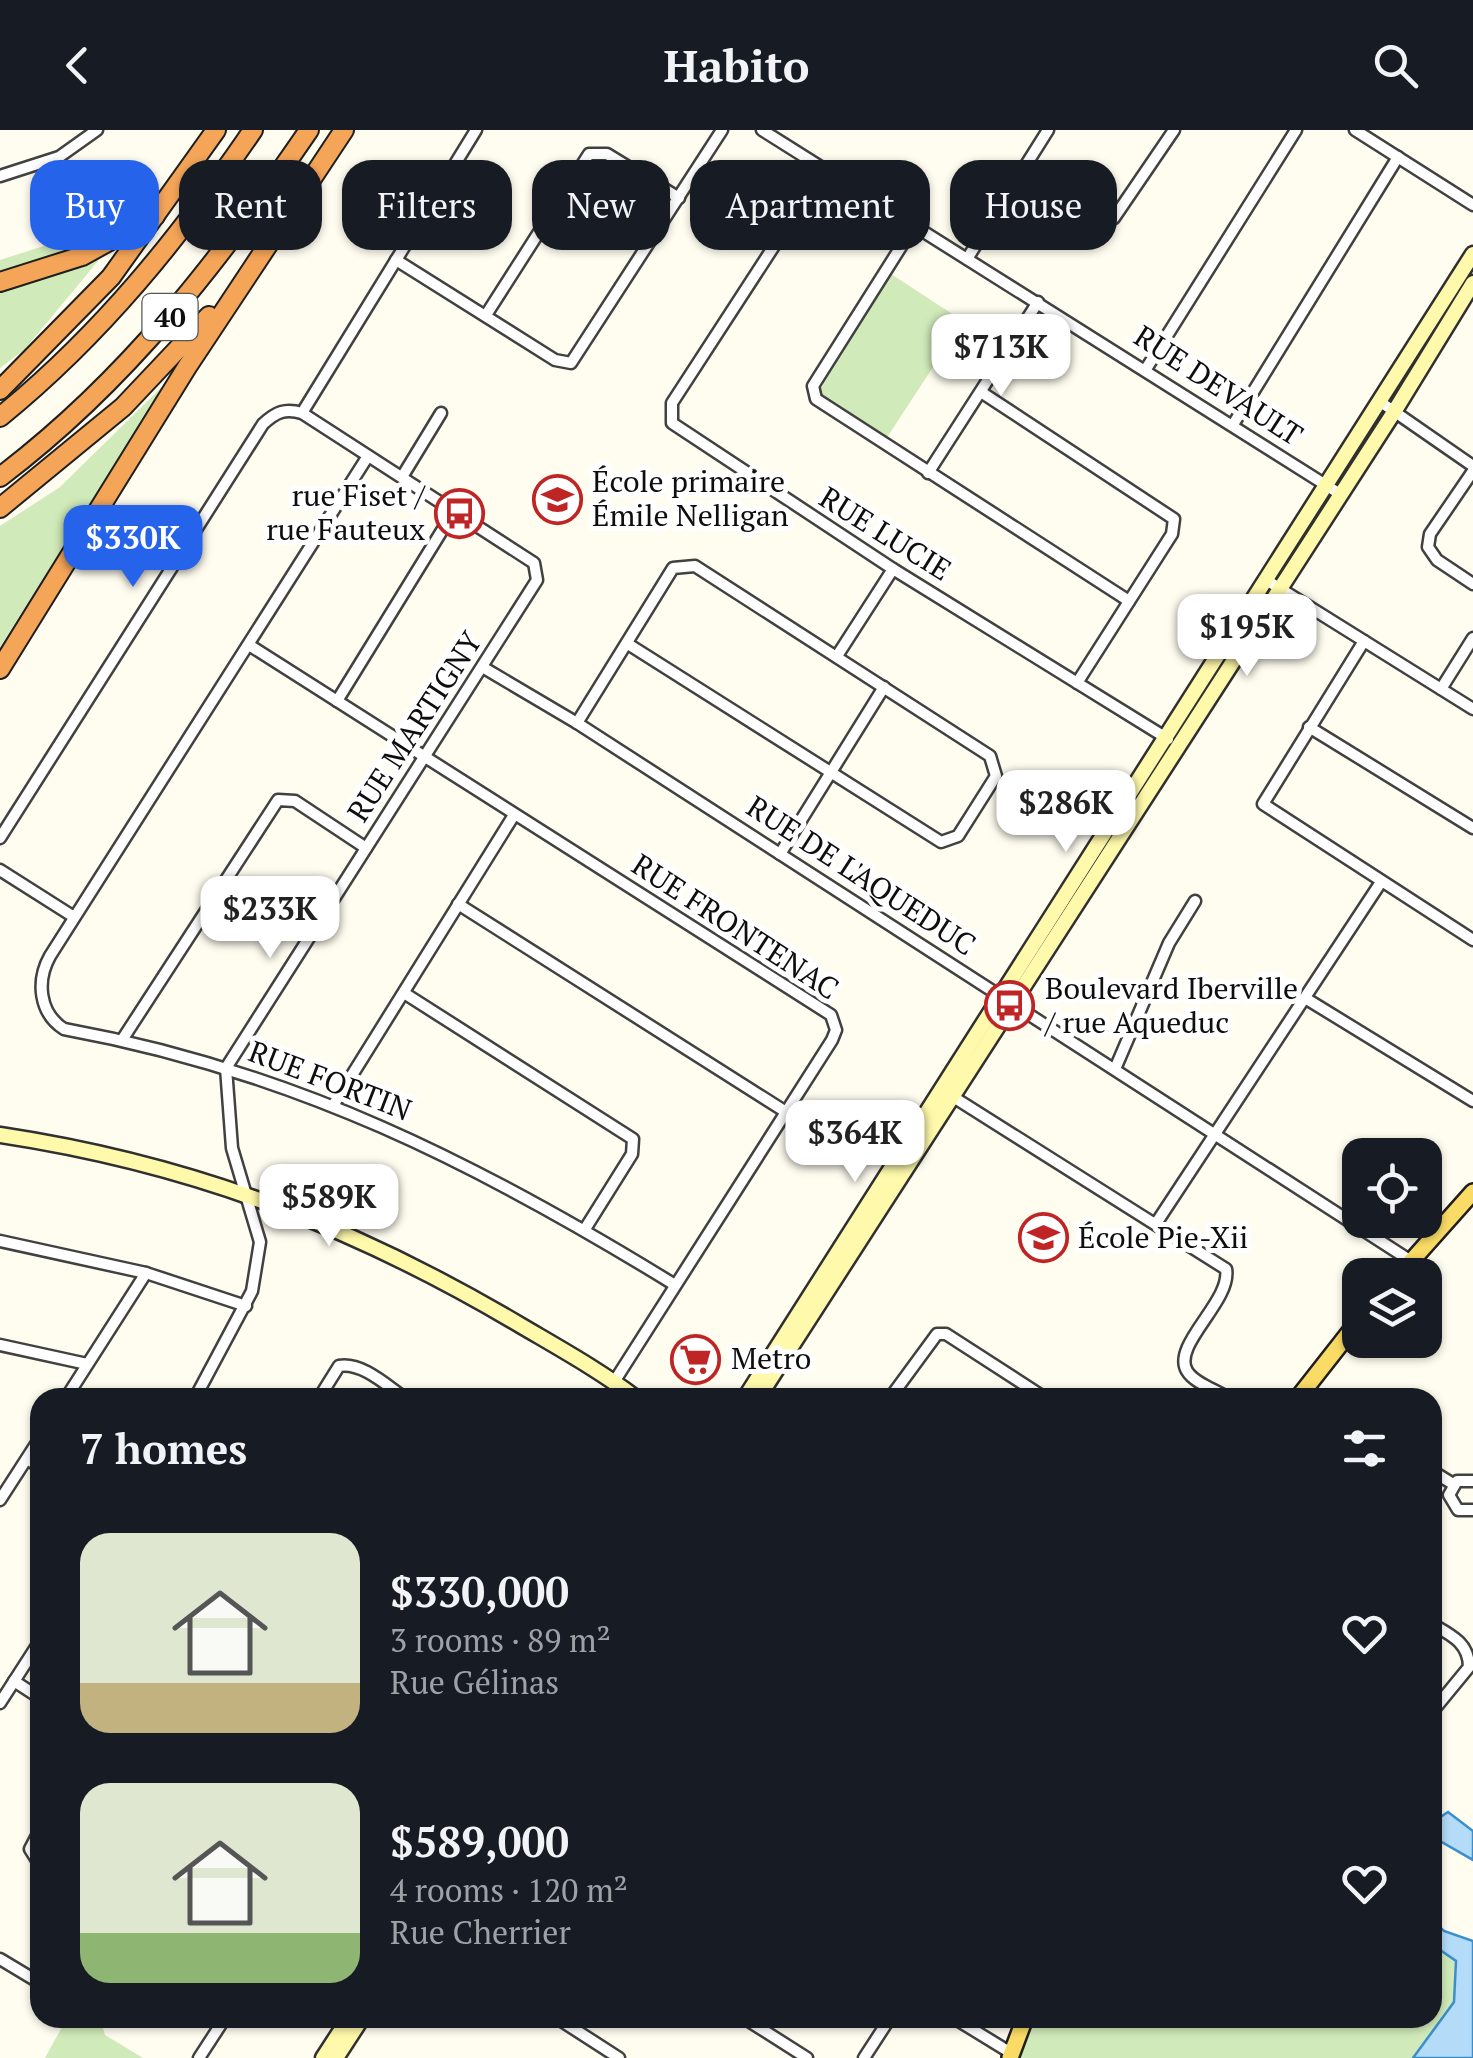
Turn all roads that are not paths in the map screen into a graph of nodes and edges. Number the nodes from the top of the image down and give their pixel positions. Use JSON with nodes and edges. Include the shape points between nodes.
{"nodes":[{"id":1,"x":97,"y":130,"type":"edge"},
{"id":2,"x":216,"y":130,"type":"edge"},
{"id":3,"x":252,"y":130,"type":"edge"},
{"id":4,"x":309,"y":130,"type":"edge"},
{"id":5,"x":344,"y":130,"type":"edge"},
{"id":6,"x":476,"y":130,"type":"edge"},
{"id":7,"x":722,"y":130,"type":"edge"},
{"id":8,"x":762,"y":130,"type":"edge"},
{"id":9,"x":1048,"y":130,"type":"edge"},
{"id":10,"x":1174,"y":130,"type":"edge"},
{"id":11,"x":1296,"y":130,"type":"edge"},
{"id":12,"x":1355,"y":130,"type":"edge"},
{"id":13,"x":1398,"y":157,"type":"junction"},
{"id":14,"x":810,"y":160,"type":"edge"},
{"id":15,"x":1029,"y":160,"type":"edge"},
{"id":16,"x":0,"y":176,"type":"edge"},
{"id":17,"x":679,"y":198,"type":"junction"},
{"id":18,"x":1473,"y":205,"type":"edge"},
{"id":19,"x":160,"y":213,"type":"junction"},
{"id":20,"x":1117,"y":214,"type":"edge"},
{"id":21,"x":930,"y":236,"type":"edge"},
{"id":22,"x":771,"y":250,"type":"edge"},
{"id":23,"x":899,"y":250,"type":"edge"},
{"id":24,"x":973,"y":250,"type":"edge"},
{"id":25,"x":1473,"y":254,"type":"edge"},
{"id":26,"x":967,"y":259,"type":"junction"},
{"id":27,"x":396,"y":260,"type":"junction"},
{"id":28,"x":249,"y":271,"type":"junction"},
{"id":29,"x":0,"y":282,"type":"edge"},
{"id":30,"x":1473,"y":283,"type":"edge"},
{"id":31,"x":1038,"y":302,"type":"junction"},
{"id":32,"x":486,"y":315,"type":"junction"},
{"id":33,"x":1146,"y":369,"type":"junction"},
{"id":34,"x":0,"y":390,"type":"edge"},
{"id":35,"x":981,"y":392,"type":"junction"},
{"id":36,"x":1388,"y":408,"type":"junction"},
{"id":37,"x":302,"y":413,"type":"junction"},
{"id":38,"x":441,"y":413,"type":"dead end"},
{"id":39,"x":0,"y":418,"type":"edge"},
{"id":40,"x":1234,"y":423,"type":"junction"},
{"id":41,"x":368,"y":456,"type":"junction"},
{"id":42,"x":1473,"y":469,"type":"edge"},
{"id":43,"x":928,"y":473,"type":"junction"},
{"id":44,"x":0,"y":477,"type":"edge"},
{"id":45,"x":402,"y":477,"type":"junction"},
{"id":46,"x":1334,"y":490,"type":"junction"},
{"id":47,"x":0,"y":508,"type":"edge"},
{"id":48,"x":454,"y":511,"type":"junction"},
{"id":49,"x":893,"y":570,"type":"junction"},
{"id":50,"x":1473,"y":584,"type":"edge"},
{"id":51,"x":1274,"y":585,"type":"junction"},
{"id":52,"x":1129,"y":601,"type":"junction"},
{"id":53,"x":1473,"y":638,"type":"edge"},
{"id":54,"x":1364,"y":641,"type":"junction"},
{"id":55,"x":628,"y":644,"type":"junction"},
{"id":56,"x":249,"y":645,"type":"junction"},
{"id":57,"x":837,"y":656,"type":"junction"},
{"id":58,"x":484,"y":668,"type":"junction"},
{"id":59,"x":0,"y":669,"type":"edge"},
{"id":60,"x":1076,"y":683,"type":"junction"},
{"id":61,"x":884,"y":687,"type":"junction"},
{"id":62,"x":1441,"y":689,"type":"junction"},
{"id":63,"x":336,"y":701,"type":"junction"},
{"id":64,"x":1473,"y":710,"type":"edge"},
{"id":65,"x":577,"y":723,"type":"junction"},
{"id":66,"x":1309,"y":727,"type":"junction"},
{"id":67,"x":1172,"y":741,"type":"junction"},
{"id":68,"x":426,"y":760,"type":"junction"},
{"id":69,"x":831,"y":774,"type":"junction"},
{"id":70,"x":514,"y":814,"type":"junction"},
{"id":71,"x":1473,"y":828,"type":"edge"},
{"id":72,"x":0,"y":838,"type":"edge"},
{"id":73,"x":366,"y":848,"type":"junction"},
{"id":74,"x":780,"y":854,"type":"junction"},
{"id":75,"x":0,"y":870,"type":"edge"},
{"id":76,"x":1380,"y":882,"type":"junction"},
{"id":77,"x":1195,"y":901,"type":"dead end"},
{"id":78,"x":458,"y":904,"type":"junction"},
{"id":79,"x":74,"y":918,"type":"junction"},
{"id":80,"x":1473,"y":940,"type":"edge"},
{"id":81,"x":404,"y":993,"type":"junction"},
{"id":82,"x":1305,"y":998,"type":"junction"},
{"id":83,"x":1007,"y":999,"type":"junction"},
{"id":84,"x":122,"y":1040,"type":"junction"},
{"id":85,"x":226,"y":1068,"type":"junction"},
{"id":86,"x":1115,"y":1068,"type":"junction"},
{"id":87,"x":946,"y":1092,"type":"junction"},
{"id":88,"x":1473,"y":1102,"type":"edge"},
{"id":89,"x":334,"y":1104,"type":"junction"},
{"id":90,"x":786,"y":1112,"type":"junction"},
{"id":91,"x":2,"y":1135,"type":"edge"},
{"id":92,"x":1216,"y":1135,"type":"junction"},
{"id":93,"x":1473,"y":1192,"type":"edge"},
{"id":94,"x":248,"y":1194,"type":"junction"},
{"id":95,"x":1157,"y":1222,"type":"junction"},
{"id":96,"x":585,"y":1229,"type":"junction"},
{"id":97,"x":0,"y":1241,"type":"edge"},
{"id":98,"x":1406,"y":1258,"type":"edge"},
{"id":99,"x":1414,"y":1258,"type":"edge"},
{"id":100,"x":146,"y":1273,"type":"junction"},
{"id":101,"x":674,"y":1284,"type":"junction"},
{"id":102,"x":246,"y":1306,"type":"junction"},
{"id":103,"x":1342,"y":1344,"type":"edge"},
{"id":104,"x":0,"y":1345,"type":"edge"},
{"id":105,"x":87,"y":1364,"type":"junction"},
{"id":106,"x":614,"y":1382,"type":"junction"},
{"id":107,"x":72,"y":1388,"type":"edge"},
{"id":108,"x":201,"y":1388,"type":"edge"},
{"id":109,"x":325,"y":1388,"type":"edge"},
{"id":110,"x":390,"y":1388,"type":"edge"},
{"id":111,"x":622,"y":1388,"type":"edge"},
{"id":112,"x":752,"y":1388,"type":"edge"},
{"id":113,"x":764,"y":1388,"type":"edge"},
{"id":114,"x":897,"y":1388,"type":"edge"},
{"id":115,"x":1029,"y":1388,"type":"edge"},
{"id":116,"x":1211,"y":1388,"type":"edge"},
{"id":117,"x":1311,"y":1388,"type":"edge"},
{"id":118,"x":30,"y":1453,"type":"edge"},
{"id":119,"x":26,"y":1459,"type":"junction"},
{"id":120,"x":30,"y":1461,"type":"edge"},
{"id":121,"x":1442,"y":1477,"type":"edge"},
{"id":122,"x":1473,"y":1480,"type":"edge"},
{"id":123,"x":1453,"y":1484,"type":"junction"},
{"id":124,"x":0,"y":1500,"type":"edge"},
{"id":125,"x":1473,"y":1510,"type":"edge"},
{"id":126,"x":1442,"y":1630,"type":"edge"},
{"id":127,"x":30,"y":1657,"type":"edge"},
{"id":128,"x":14,"y":1682,"type":"junction"},
{"id":129,"x":30,"y":1692,"type":"edge"},
{"id":130,"x":1442,"y":1699,"type":"edge"},
{"id":131,"x":0,"y":1702,"type":"edge"},
{"id":132,"x":0,"y":1959,"type":"edge"},
{"id":133,"x":30,"y":1978,"type":"edge"},
{"id":134,"x":218,"y":2028,"type":"edge"},
{"id":135,"x":342,"y":2028,"type":"edge"},
{"id":136,"x":356,"y":2028,"type":"edge"},
{"id":137,"x":572,"y":2028,"type":"edge"},
{"id":138,"x":760,"y":2028,"type":"edge"},
{"id":139,"x":884,"y":2028,"type":"edge"},
{"id":140,"x":969,"y":2028,"type":"edge"},
{"id":141,"x":1021,"y":2028,"type":"edge"},
{"id":142,"x":1011,"y":2056,"type":"edge"},
{"id":143,"x":199,"y":2058,"type":"edge"},
{"id":144,"x":323,"y":2058,"type":"edge"},
{"id":145,"x":336,"y":2058,"type":"edge"},
{"id":146,"x":619,"y":2058,"type":"edge"},
{"id":147,"x":807,"y":2058,"type":"edge"},
{"id":148,"x":864,"y":2058,"type":"edge"}],
"edges":[{"from":1,"to":16,"type":"street","via":[[59,157]]},
{"from":2,"to":19,"type":"highway"},
{"from":3,"to":39,"type":"highway","number":"40","via":[[136,286]]},
{"from":4,"to":44,"type":"highway","number":"40","via":[[165,323],[90,401]]},
{"from":5,"to":28,"type":"highway"},
{"from":6,"to":27,"type":"street"},
{"from":7,"to":17,"type":"street"},
{"from":8,"to":14,"type":"street","name":"RUE DEVAULT"},
{"from":9,"to":15,"type":"street"},
{"from":10,"to":20,"type":"street"},
{"from":11,"to":33,"type":"street"},
{"from":12,"to":13,"type":"street"},
{"from":13,"to":18,"type":"street"},
{"from":13,"to":40,"type":"street"},
{"from":17,"to":32,"type":"street","via":[[607,154],[589,154]]},
{"from":17,"to":32,"type":"street","via":[[571,362],[555,360]]},
{"from":19,"to":29,"type":"highway","via":[[82,256]]},
{"from":19,"to":34,"type":"highway","via":[[73,320]]},
{"from":21,"to":26,"type":"street","name":"RUE DEVAULT"},
{"from":22,"to":49,"type":"street","name":"RUE LUCIE","via":[[670,414],[677,430]]},
{"from":23,"to":43,"type":"street","via":[[813,386],[819,404]]},
{"from":24,"to":26,"type":"street"},
{"from":25,"to":36,"type":"street"},
{"from":26,"to":31,"type":"street","name":"RUE DEVAULT"},
{"from":27,"to":32,"type":"street"},
{"from":27,"to":37,"type":"street"},
{"from":28,"to":47,"type":"highway","via":[[123,407]]},
{"from":28,"to":59,"type":"highway"},
{"from":30,"to":36,"type":"street"},
{"from":31,"to":33,"type":"street","name":"RUE DEVAULT"},
{"from":31,"to":35,"type":"street"},
{"from":33,"to":40,"type":"street","name":"RUE DEVAULT"},
{"from":35,"to":43,"type":"street"},
{"from":35,"to":52,"type":"street","via":[[1174,519],[1172,534]]},
{"from":36,"to":42,"type":"street"},
{"from":36,"to":46,"type":"street"},
{"from":37,"to":41,"type":"street"},
{"from":37,"to":72,"type":"street","via":[[290,409],[263,424]]},
{"from":38,"to":45,"type":"street"},
{"from":40,"to":46,"type":"street","name":"RUE DEVAULT"},
{"from":41,"to":45,"type":"street"},
{"from":41,"to":56,"type":"street","name":"RUE FORTIN"},
{"from":42,"to":50,"type":"street","via":[[1428,547]]},
{"from":43,"to":52,"type":"street"},
{"from":45,"to":48,"type":"street"},
{"from":46,"to":51,"type":"street"},
{"from":48,"to":58,"type":"street","name":"RUE MARTIGNY","via":[[538,570]]},
{"from":48,"to":63,"type":"street"},
{"from":49,"to":57,"type":"street"},
{"from":49,"to":60,"type":"street","name":"RUE LUCIE"},
{"from":51,"to":54,"type":"street"},
{"from":51,"to":67,"type":"street"},
{"from":52,"to":60,"type":"street"},
{"from":53,"to":62,"type":"street"},
{"from":54,"to":62,"type":"street"},
{"from":54,"to":66,"type":"street"},
{"from":55,"to":57,"type":"street","via":[[673,568],[695,566]]},
{"from":55,"to":65,"type":"street"},
{"from":55,"to":69,"type":"street"},
{"from":56,"to":63,"type":"street","name":"RUE FRONTENAC"},
{"from":56,"to":79,"type":"street","name":"RUE FORTIN"},
{"from":57,"to":61,"type":"street"},
{"from":58,"to":65,"type":"street","name":"RUE DE L'AQUEDUC"},
{"from":58,"to":68,"type":"street","name":"RUE MARTIGNY"},
{"from":60,"to":67,"type":"street","name":"RUE LUCIE"},
{"from":61,"to":69,"type":"street"},
{"from":61,"to":69,"type":"street","via":[[990,756],[996,776],[958,836],[941,842]]},
{"from":62,"to":64,"type":"street"},
{"from":63,"to":68,"type":"street","name":"RUE FRONTENAC"},
{"from":65,"to":74,"type":"street","name":"RUE DE L'AQUEDUC"},
{"from":66,"to":71,"type":"street"},
{"from":66,"to":76,"type":"street","via":[[1263,804]]},
{"from":67,"to":83,"type":"street"},
{"from":68,"to":70,"type":"street","name":"RUE FRONTENAC"},
{"from":68,"to":73,"type":"street","name":"RUE MARTIGNY"},
{"from":69,"to":74,"type":"street"},
{"from":70,"to":78,"type":"street"},
{"from":70,"to":90,"type":"street","name":"RUE FRONTENAC","via":[[830,1015],[832,1040]]},
{"from":73,"to":84,"type":"street","via":[[295,801],[278,800]]},
{"from":73,"to":85,"type":"street","name":"RUE MARTIGNY"},
{"from":74,"to":83,"type":"street","name":"RUE DE L'AQUEDUC"},
{"from":75,"to":79,"type":"street"},
{"from":76,"to":80,"type":"street"},
{"from":76,"to":82,"type":"street"},
{"from":77,"to":86,"type":"street","via":[[1169,943]]},
{"from":78,"to":81,"type":"street"},
{"from":78,"to":90,"type":"street"},
{"from":79,"to":84,"type":"street","name":"RUE FORTIN","via":[[44,967],[47,1014],[64,1029]]},
{"from":81,"to":89,"type":"street"},
{"from":81,"to":96,"type":"street","via":[[633,1140],[632,1154]]},
{"from":82,"to":88,"type":"street"},
{"from":82,"to":92,"type":"street"},
{"from":83,"to":86,"type":"street","name":"RUE DE L'AQUEDUC"},
{"from":83,"to":87,"type":"street"},
{"from":84,"to":85,"type":"street","name":"RUE FORTIN"},
{"from":85,"to":89,"type":"street","name":"RUE FORTIN"},
{"from":85,"to":94,"type":"street","via":[[232,1148]]},
{"from":86,"to":92,"type":"street","name":"RUE DE L'AQUEDUC"},
{"from":87,"to":95,"type":"street"},
{"from":87,"to":112,"type":"street"},
{"from":87,"to":113,"type":"street"},
{"from":89,"to":96,"type":"street","name":"RUE FORTIN","via":[[441,1151]]},
{"from":90,"to":101,"type":"street","name":"RUE FRONTENAC"},
{"from":91,"to":94,"type":"street","via":[[133,1160]]},
{"from":92,"to":95,"type":"street"},
{"from":92,"to":98,"type":"street","name":"RUE DE L'AQUEDUC"},
{"from":93,"to":99,"type":"main road"},
{"from":94,"to":102,"type":"street","via":[[260,1242]]},
{"from":94,"to":106,"type":"street","via":[[427,1270]]},
{"from":95,"to":116,"type":"street","via":[[1226,1269],[1226,1285],[1184,1364]]},
{"from":96,"to":101,"type":"street","name":"RUE FORTIN"},
{"from":97,"to":100,"type":"street"},
{"from":100,"to":102,"type":"street"},
{"from":100,"to":105,"type":"street"},
{"from":101,"to":106,"type":"street","name":"RUE FRONTENAC"},
{"from":102,"to":108,"type":"street"},
{"from":103,"to":117,"type":"main road"},
{"from":104,"to":105,"type":"street"},
{"from":105,"to":107,"type":"street"},
{"from":106,"to":111,"type":"street"},
{"from":109,"to":110,"type":"street","via":[[345,1364]]},
{"from":114,"to":115,"type":"street","via":[[937,1334]]},
{"from":118,"to":119,"type":"street"},
{"from":119,"to":120,"type":"street"},
{"from":119,"to":124,"type":"street"},
{"from":121,"to":123,"type":"street"},
{"from":122,"to":123,"type":"street"},
{"from":123,"to":125,"type":"street","via":[[1454,1506]]},
{"from":126,"to":130,"type":"street","via":[[1468,1658]]},
{"from":127,"to":128,"type":"street"},
{"from":128,"to":129,"type":"street"},
{"from":128,"to":131,"type":"street"},
{"from":132,"to":133,"type":"street"},
{"from":134,"to":143,"type":"street"},
{"from":135,"to":144,"type":"street"},
{"from":136,"to":145,"type":"street"},
{"from":137,"to":146,"type":"street"},
{"from":138,"to":147,"type":"street"},
{"from":139,"to":148,"type":"street"},
{"from":140,"to":142,"type":"street"},
{"from":141,"to":142,"type":"main road"}]}
